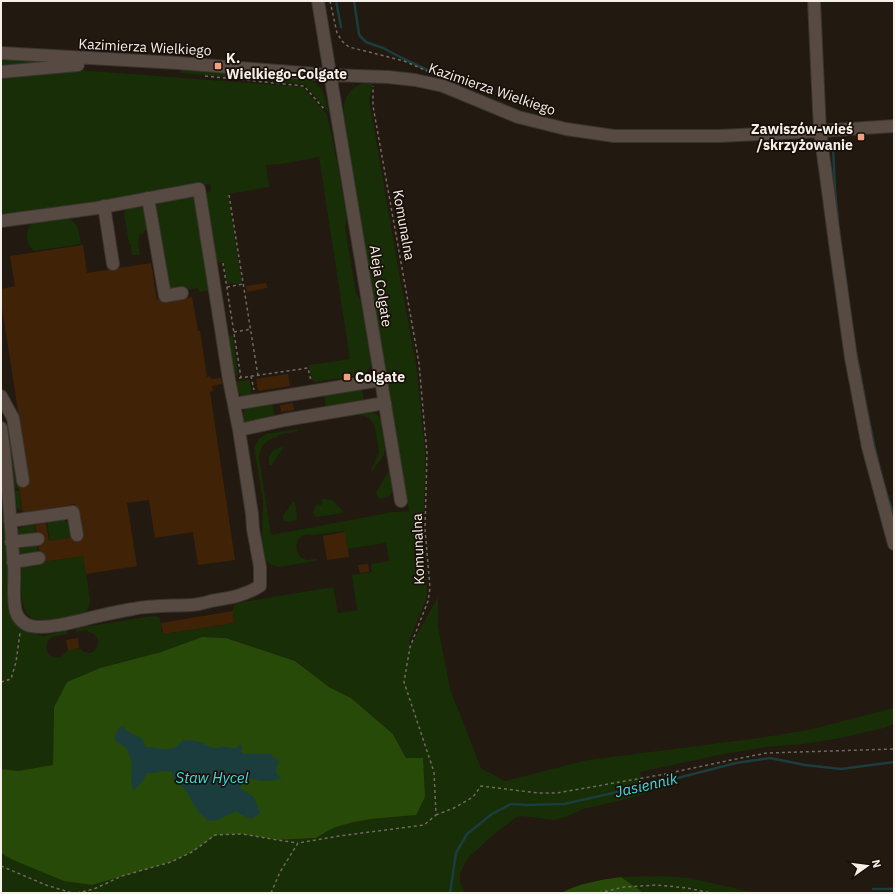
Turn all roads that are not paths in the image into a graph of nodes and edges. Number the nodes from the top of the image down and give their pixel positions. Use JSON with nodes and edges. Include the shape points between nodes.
{"nodes":[{"id":1,"x":318,"y":1,"type":"edge"},
{"id":2,"x":814,"y":1,"type":"edge"},
{"id":3,"x":1,"y":53,"type":"edge"},
{"id":4,"x":78,"y":65,"type":"dead end"},
{"id":5,"x":1,"y":72,"type":"edge"},
{"id":6,"x":330,"y":75,"type":"junction"},
{"id":7,"x":894,"y":126,"type":"edge"},
{"id":8,"x":820,"y":131,"type":"junction"},
{"id":9,"x":148,"y":198,"type":"junction"},
{"id":10,"x":104,"y":206,"type":"junction"},
{"id":11,"x":1,"y":221,"type":"edge"},
{"id":12,"x":113,"y":264,"type":"dead end"},
{"id":13,"x":182,"y":293,"type":"dead end"},
{"id":14,"x":381,"y":380,"type":"junction"},
{"id":15,"x":1,"y":396,"type":"edge"},
{"id":16,"x":234,"y":404,"type":"junction"},
{"id":17,"x":385,"y":404,"type":"junction"},
{"id":18,"x":1,"y":428,"type":"edge"},
{"id":19,"x":239,"y":430,"type":"junction"},
{"id":20,"x":23,"y":482,"type":"dead end"},
{"id":21,"x":401,"y":501,"type":"dead end"},
{"id":22,"x":10,"y":521,"type":"junction"},
{"id":23,"x":77,"y":535,"type":"dead end"},
{"id":24,"x":38,"y":539,"type":"dead end"},
{"id":25,"x":12,"y":542,"type":"junction"},
{"id":26,"x":894,"y":544,"type":"edge"},
{"id":27,"x":40,"y":558,"type":"dead end"},
{"id":28,"x":13,"y":562,"type":"junction"}],
"edges":[{"from":1,"to":6,"type":"street","name":"Aleja Colgate"},
{"from":2,"to":8,"type":"street"},
{"from":3,"to":6,"type":"street","name":"Kazimierza Wielkiego"},
{"from":4,"to":5,"type":"street"},
{"from":6,"to":8,"type":"street","name":"Kazimierza Wielkiego","via":[[374,76],[443,86],[518,117],[566,129],[614,136],[720,136]]},
{"from":6,"to":14,"type":"street","name":"Aleja Colgate"},
{"from":7,"to":8,"type":"street","name":"Kazimierza Wielkiego"},
{"from":8,"to":26,"type":"street","via":[[853,366],[868,447]]},
{"from":9,"to":10,"type":"street"},
{"from":9,"to":13,"type":"street","via":[[165,296]]},
{"from":9,"to":16,"type":"street","via":[[199,189],[235,379]]},
{"from":10,"to":11,"type":"street"},
{"from":10,"to":12,"type":"street"},
{"from":14,"to":16,"type":"street"},
{"from":14,"to":17,"type":"street","name":"Aleja Colgate"},
{"from":15,"to":20,"type":"street","via":[[13,418]]},
{"from":16,"to":19,"type":"street"},
{"from":17,"to":19,"type":"street"},
{"from":17,"to":21,"type":"street","name":"Aleja Colgate"},
{"from":18,"to":22,"type":"street"},
{"from":19,"to":28,"type":"street","via":[[260,567],[260,586],[241,596],[192,605],[146,606],[42,628],[30,626],[17,614]]},
{"from":22,"to":23,"type":"street","via":[[73,512]]},
{"from":22,"to":25,"type":"street"},
{"from":24,"to":25,"type":"street"},
{"from":25,"to":28,"type":"street"},
{"from":27,"to":28,"type":"street"}]}
